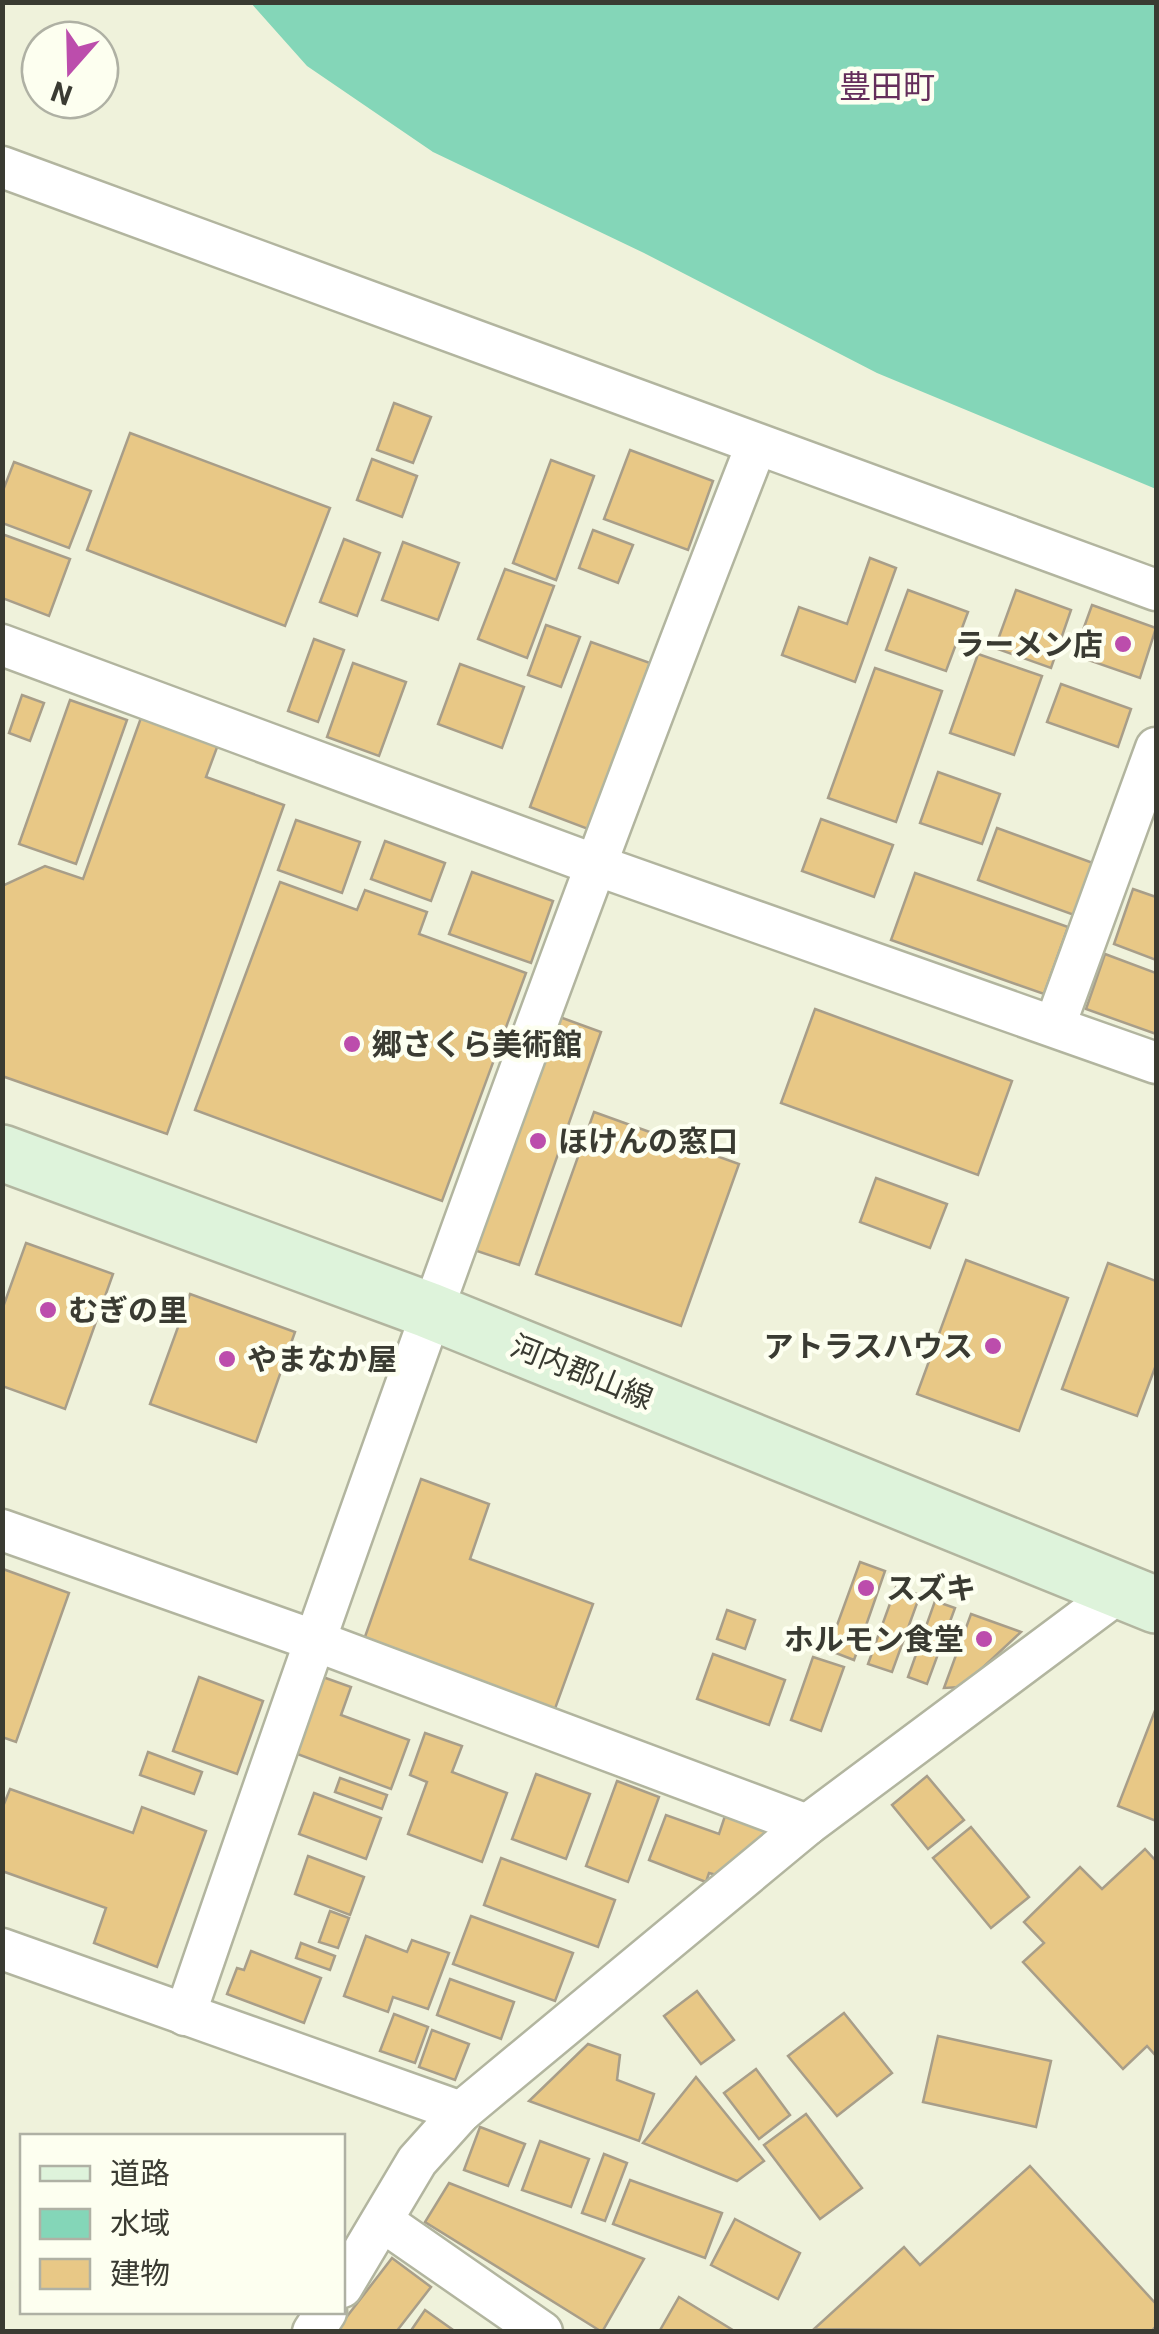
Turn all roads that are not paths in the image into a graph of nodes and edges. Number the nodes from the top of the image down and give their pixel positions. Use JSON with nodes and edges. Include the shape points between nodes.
{"nodes":[{"id":1,"x":2,"y":166,"type":"edge"},
{"id":2,"x":756,"y":446,"type":"junction"},
{"id":3,"x":1156,"y":590,"type":"edge"},
{"id":4,"x":2,"y":644,"type":"edge"},
{"id":5,"x":1156,"y":748,"type":"edge"},
{"id":6,"x":593,"y":864,"type":"junction"},
{"id":7,"x":1054,"y":1025,"type":"junction"},
{"id":8,"x":1156,"y":1063,"type":"edge"},
{"id":9,"x":2,"y":1153,"type":"edge"},
{"id":10,"x":428,"y":1310,"type":"junction"},
{"id":11,"x":2,"y":1530,"type":"edge"},
{"id":12,"x":1139,"y":1598,"type":"edge"},
{"id":13,"x":313,"y":1640,"type":"junction"},
{"id":14,"x":807,"y":1825,"type":"junction"},
{"id":15,"x":2,"y":1950,"type":"edge"},
{"id":16,"x":185,"y":2014,"type":"junction"},
{"id":17,"x":461,"y":2112,"type":"junction"},
{"id":18,"x":384,"y":2223,"type":"junction"},
{"id":19,"x":345,"y":2282,"type":"edge"},
{"id":20,"x":542,"y":2332,"type":"edge"}],
"edges":[{"from":1,"to":2,"type":"street"},
{"from":2,"to":3,"type":"street"},
{"from":2,"to":6,"type":"street"},
{"from":4,"to":6,"type":"street"},
{"from":5,"to":7,"type":"street"},
{"from":6,"to":7,"type":"street"},
{"from":6,"to":10,"type":"street"},
{"from":7,"to":8,"type":"street"},
{"from":9,"to":10,"type":"main road","name":"河内郡山線"},
{"from":10,"to":12,"type":"main road","name":"河内郡山線"},
{"from":10,"to":13,"type":"street"},
{"from":11,"to":13,"type":"street"},
{"from":12,"to":14,"type":"street"},
{"from":13,"to":14,"type":"street"},
{"from":13,"to":16,"type":"street"},
{"from":14,"to":17,"type":"street"},
{"from":15,"to":16,"type":"street"},
{"from":16,"to":17,"type":"street"},
{"from":17,"to":18,"type":"street","via":[[417,2161]]},
{"from":18,"to":19,"type":"street"},
{"from":18,"to":20,"type":"street"}]}
